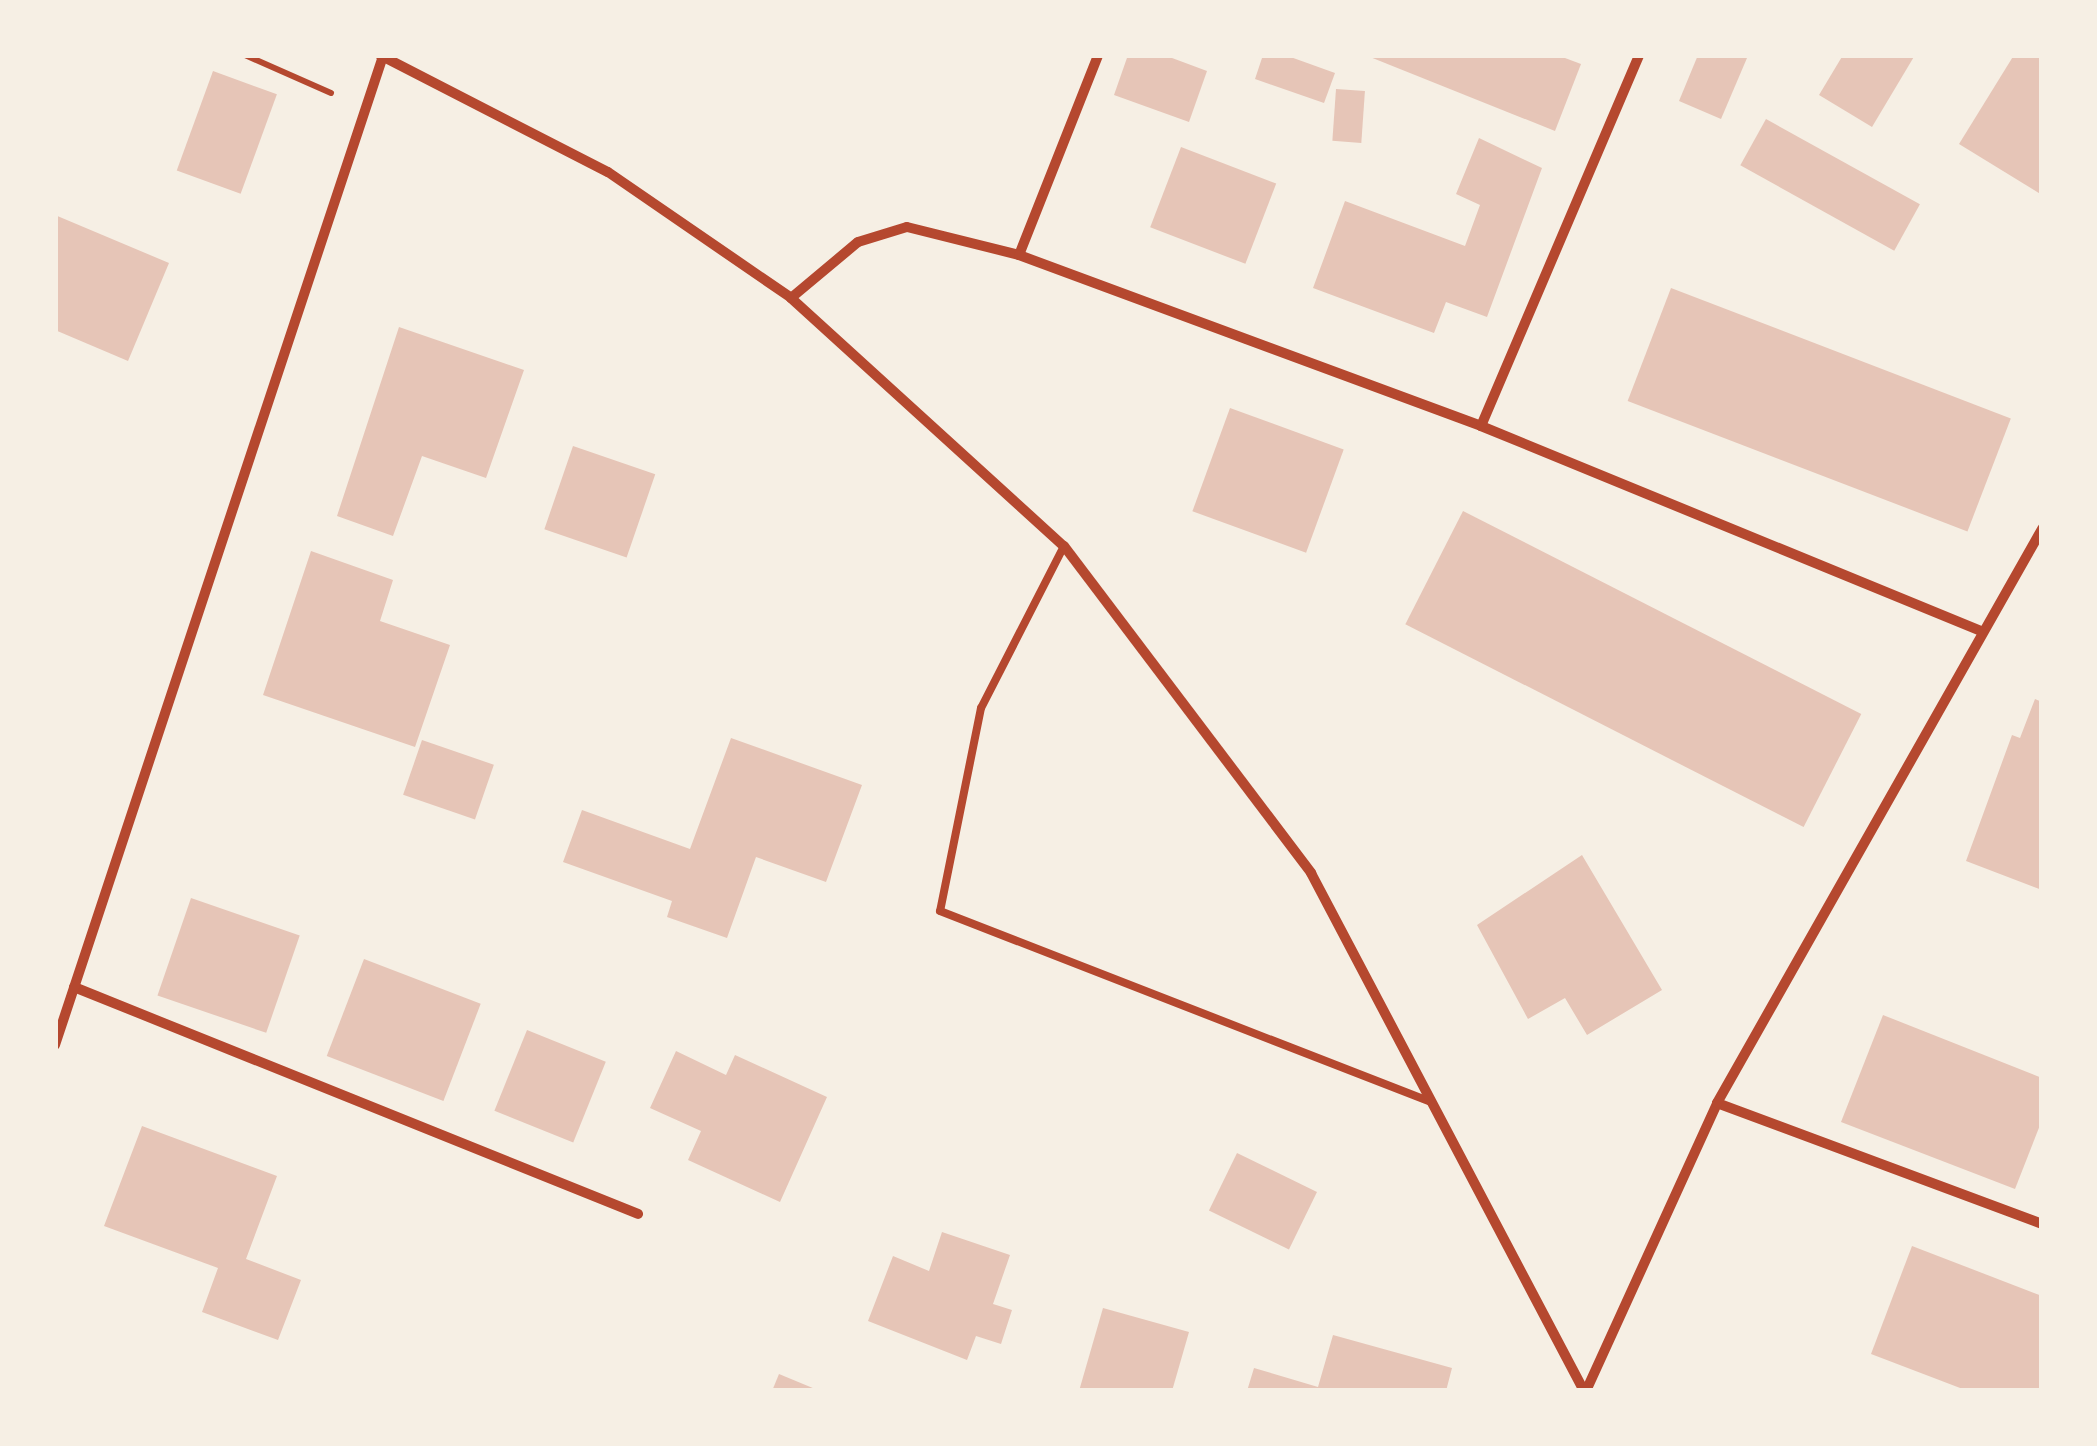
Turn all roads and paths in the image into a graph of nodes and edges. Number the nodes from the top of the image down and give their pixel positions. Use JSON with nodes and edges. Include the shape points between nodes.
{"nodes":[{"id":1,"x":245,"y":55,"type":"edge"},
{"id":2,"x":1098,"y":55,"type":"edge"},
{"id":3,"x":1639,"y":55,"type":"edge"},
{"id":4,"x":381,"y":56,"type":"edge"},
{"id":5,"x":369,"y":110,"type":"junction"},
{"id":6,"x":1019,"y":255,"type":"junction"},
{"id":7,"x":791,"y":298,"type":"junction"},
{"id":8,"x":1481,"y":426,"type":"junction"},
{"id":9,"x":2042,"y":529,"type":"edge"},
{"id":10,"x":1064,"y":546,"type":"junction"},
{"id":11,"x":1981,"y":632,"type":"junction"},
{"id":12,"x":74,"y":988,"type":"junction"},
{"id":13,"x":55,"y":1045,"type":"edge"},
{"id":14,"x":1434,"y":1103,"type":"junction"},
{"id":15,"x":1717,"y":1103,"type":"junction"},
{"id":16,"x":638,"y":1214,"type":"dead end"},
{"id":17,"x":2042,"y":1224,"type":"edge"},
{"id":18,"x":1585,"y":1391,"type":"edge"}],
"edges":[{"from":1,"to":5,"type":"path"},
{"from":2,"to":6,"type":"street"},
{"from":3,"to":8,"type":"street"},
{"from":4,"to":5,"type":"street"},
{"from":4,"to":7,"type":"street","via":[[608,172]]},
{"from":5,"to":12,"type":"street"},
{"from":6,"to":7,"type":"street","via":[[907,228],[858,242]]},
{"from":6,"to":8,"type":"street"},
{"from":7,"to":10,"type":"street"},
{"from":8,"to":11,"type":"street"},
{"from":9,"to":11,"type":"street"},
{"from":10,"to":14,"type":"street","via":[[1311,873]]},
{"from":10,"to":14,"type":"lane","via":[[981,708],[940,911]]},
{"from":11,"to":15,"type":"street"},
{"from":12,"to":13,"type":"street"},
{"from":12,"to":16,"type":"street"},
{"from":14,"to":18,"type":"street"},
{"from":15,"to":17,"type":"street"},
{"from":15,"to":18,"type":"street"}]}
